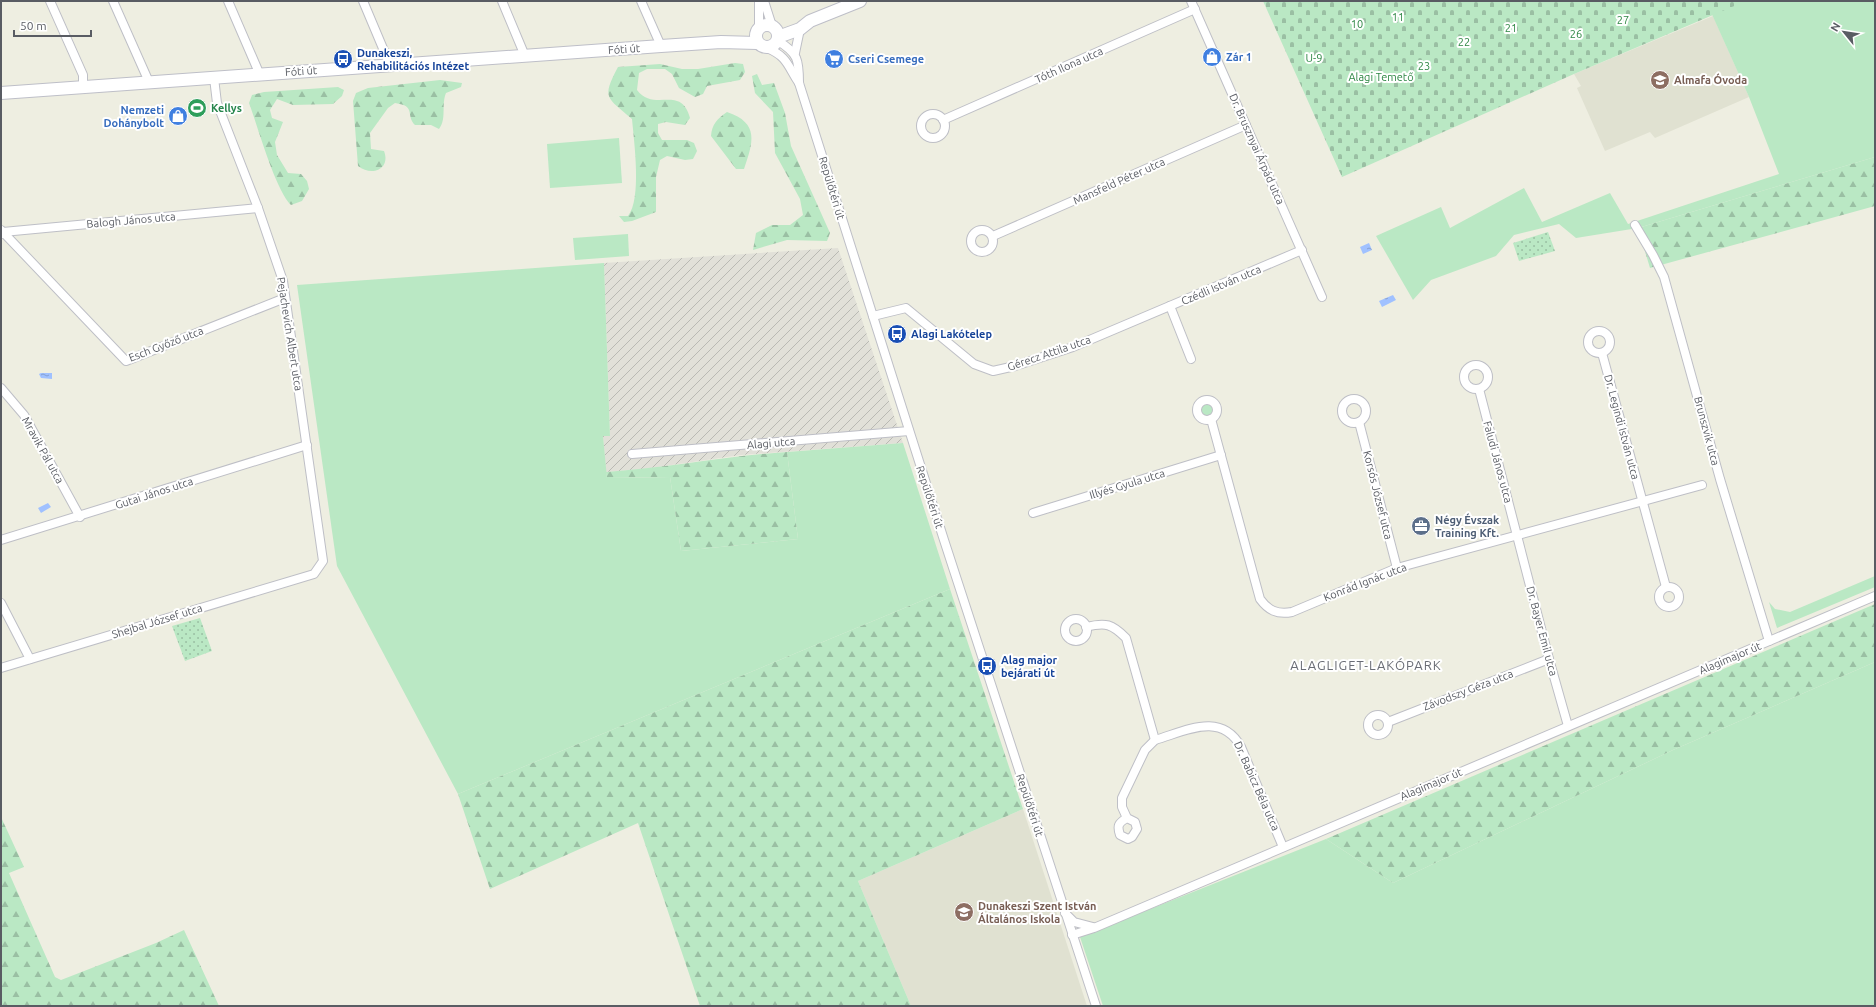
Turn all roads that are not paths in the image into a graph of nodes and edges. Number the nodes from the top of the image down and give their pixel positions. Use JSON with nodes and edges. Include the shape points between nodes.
{"nodes":[{"id":1,"x":50,"y":1,"type":"edge"},
{"id":2,"x":112,"y":1,"type":"edge"},
{"id":3,"x":228,"y":1,"type":"edge"},
{"id":4,"x":363,"y":1,"type":"edge"},
{"id":5,"x":502,"y":1,"type":"edge"},
{"id":6,"x":641,"y":1,"type":"edge"},
{"id":7,"x":759,"y":1,"type":"edge"},
{"id":8,"x":764,"y":1,"type":"edge"},
{"id":9,"x":860,"y":1,"type":"edge"},
{"id":10,"x":1193,"y":5,"type":"edge"},
{"id":11,"x":805,"y":25,"type":"junction"},
{"id":12,"x":776,"y":33,"type":"junction"},
{"id":13,"x":760,"y":37,"type":"junction"},
{"id":14,"x":661,"y":46,"type":"junction"},
{"id":15,"x":795,"y":53,"type":"junction"},
{"id":16,"x":525,"y":56,"type":"junction"},
{"id":17,"x":390,"y":65,"type":"junction"},
{"id":18,"x":260,"y":75,"type":"junction"},
{"id":19,"x":214,"y":78,"type":"junction"},
{"id":20,"x":149,"y":82,"type":"junction"},
{"id":21,"x":799,"y":83,"type":"junction"},
{"id":22,"x":83,"y":86,"type":"junction"},
{"id":23,"x":1,"y":93,"type":"edge"},
{"id":24,"x":943,"y":120,"type":"dead end"},
{"id":25,"x":1246,"y":125,"type":"junction"},
{"id":26,"x":258,"y":208,"type":"junction"},
{"id":27,"x":1635,"y":225,"type":"dead end"},
{"id":28,"x":2,"y":232,"type":"edge"},
{"id":29,"x":993,"y":236,"type":"dead end"},
{"id":30,"x":1302,"y":250,"type":"junction"},
{"id":31,"x":1322,"y":297,"type":"dead end"},
{"id":32,"x":285,"y":298,"type":"junction"},
{"id":33,"x":1170,"y":306,"type":"junction"},
{"id":34,"x":873,"y":316,"type":"junction"},
{"id":35,"x":1602,"y":353,"type":"dead end"},
{"id":36,"x":1191,"y":359,"type":"dead end"},
{"id":37,"x":1,"y":388,"type":"edge"},
{"id":38,"x":1479,"y":389,"type":"dead end"},
{"id":39,"x":1210,"y":419,"type":"dead end"},
{"id":40,"x":1359,"y":422,"type":"dead end"},
{"id":41,"x":909,"y":431,"type":"junction"},
{"id":42,"x":306,"y":445,"type":"junction"},
{"id":43,"x":632,"y":454,"type":"dead end"},
{"id":44,"x":1220,"y":455,"type":"junction"},
{"id":45,"x":1702,"y":485,"type":"dead end"},
{"id":46,"x":1641,"y":501,"type":"junction"},
{"id":47,"x":1033,"y":513,"type":"dead end"},
{"id":48,"x":80,"y":516,"type":"junction"},
{"id":49,"x":1517,"y":536,"type":"junction"},
{"id":50,"x":1,"y":540,"type":"edge"},
{"id":51,"x":1397,"y":568,"type":"junction"},
{"id":52,"x":314,"y":574,"type":"joint"},
{"id":53,"x":1666,"y":586,"type":"dead end"},
{"id":54,"x":1875,"y":596,"type":"edge"},
{"id":55,"x":1,"y":603,"type":"edge"},
{"id":56,"x":1086,"y":627,"type":"dead end"},
{"id":57,"x":1769,"y":641,"type":"junction"},
{"id":58,"x":30,"y":659,"type":"junction"},
{"id":59,"x":1549,"y":659,"type":"junction"},
{"id":60,"x":1,"y":668,"type":"edge"},
{"id":61,"x":1388,"y":722,"type":"dead end"},
{"id":62,"x":1568,"y":726,"type":"junction"},
{"id":63,"x":1156,"y":740,"type":"junction"},
{"id":64,"x":1127,"y":818,"type":"dead end"},
{"id":65,"x":1283,"y":847,"type":"junction"},
{"id":66,"x":1064,"y":911,"type":"junction"},
{"id":67,"x":1094,"y":928,"type":"junction"},
{"id":68,"x":1072,"y":935,"type":"junction"},
{"id":69,"x":1096,"y":1006,"type":"edge"}],
"edges":[{"from":1,"to":22,"type":"street","via":[[83,75]]},
{"from":2,"to":20,"type":"street"},
{"from":3,"to":18,"type":"street"},
{"from":4,"to":17,"type":"street"},
{"from":5,"to":16,"type":"street"},
{"from":6,"to":14,"type":"street"},
{"from":7,"to":13,"type":"street"},
{"from":8,"to":12,"type":"street"},
{"from":9,"to":11,"type":"main road","name":"Fóti út"},
{"from":10,"to":24,"type":"street","name":"Tóth Ilona utca"},
{"from":10,"to":25,"type":"street","name":"Dr. Brusznyai Árpád utca"},
{"from":11,"to":12,"type":"main road","name":"Fóti út"},
{"from":11,"to":15,"type":"street","name":"Repülőtéri út"},
{"from":12,"to":13,"type":"main road","name":"Fóti út","via":[[763,25]]},
{"from":12,"to":13,"type":"main road","name":"Fóti út","via":[[771,47]]},
{"from":12,"to":15,"type":"street"},
{"from":13,"to":14,"type":"main road","name":"Fóti út"},
{"from":13,"to":21,"type":"street","name":"Repülőtéri út","via":[[786,59],[788,68]]},
{"from":14,"to":16,"type":"main road","name":"Fóti út"},
{"from":15,"to":21,"type":"street","name":"Repülőtéri út","via":[[799,65]]},
{"from":16,"to":17,"type":"main road","name":"Fóti út"},
{"from":17,"to":18,"type":"main road","name":"Fóti út"},
{"from":18,"to":19,"type":"main road","name":"Fóti út"},
{"from":19,"to":20,"type":"main road","name":"Fóti út"},
{"from":19,"to":26,"type":"street","name":"Pejachevich Albert utca","via":[[217,103]]},
{"from":20,"to":22,"type":"main road","name":"Fóti út"},
{"from":21,"to":34,"type":"street","name":"Repülőtéri út"},
{"from":22,"to":23,"type":"main road","name":"Fóti út"},
{"from":25,"to":29,"type":"street","name":"Mansfeld Péter utca"},
{"from":25,"to":30,"type":"street","name":"Dr. Brusznyai Árpád utca"},
{"from":26,"to":28,"type":"street","name":"Balogh János utca"},
{"from":26,"to":32,"type":"street","name":"Pejachevich Albert utca","via":[[283,281]]},
{"from":27,"to":57,"type":"street","name":"Brunszvik utca","via":[[1664,277],[1720,479]]},
{"from":28,"to":32,"type":"street","name":"Esch Győző utca","via":[[126,361]]},
{"from":30,"to":31,"type":"street","name":"Dr. Brusznyai Árpád utca"},
{"from":30,"to":33,"type":"street","name":"Czédli István utca"},
{"from":32,"to":42,"type":"street","name":"Pejachevich Albert utca"},
{"from":33,"to":34,"type":"street","name":"Gérecz Attila utca","via":[[1074,347],[993,371],[974,364],[906,308]]},
{"from":33,"to":36,"type":"street","name":"Czédli István utca"},
{"from":34,"to":41,"type":"street","name":"Repülőtéri út"},
{"from":35,"to":46,"type":"street","name":"Dr. Legindi István utca"},
{"from":37,"to":48,"type":"street","name":"Mravik Pál utca","via":[[24,415]]},
{"from":38,"to":49,"type":"street","name":"Faludi János utca"},
{"from":39,"to":44,"type":"street","name":"Konrád Ignác utca"},
{"from":40,"to":51,"type":"street","name":"Korsós József utca"},
{"from":41,"to":43,"type":"street","name":"Alagi utca"},
{"from":41,"to":66,"type":"street","name":"Repülőtéri út"},
{"from":42,"to":48,"type":"street","name":"Gutai János utca"},
{"from":42,"to":52,"type":"street","name":"Pejachevich Albert utca","via":[[323,561]]},
{"from":44,"to":47,"type":"street","name":"Illyés Gyula utca"},
{"from":44,"to":51,"type":"street","name":"Konrád Ignác utca","via":[[1260,599],[1274,612],[1292,612]]},
{"from":45,"to":46,"type":"street","name":"Konrád Ignác utca"},
{"from":46,"to":49,"type":"street","name":"Konrád Ignác utca"},
{"from":46,"to":53,"type":"street","name":"Dr. Legindi István utca"},
{"from":48,"to":50,"type":"street","name":"Gutai János utca"},
{"from":49,"to":51,"type":"street","name":"Konrád Ignác utca"},
{"from":49,"to":59,"type":"street","name":"Dr. Bayer Emil utca"},
{"from":52,"to":58,"type":"street","name":"Shejbal József utca"},
{"from":54,"to":57,"type":"street","name":"Alagimajor út"},
{"from":55,"to":58,"type":"street"},
{"from":56,"to":63,"type":"street","via":[[1102,624],[1116,628],[1126,638]]},
{"from":57,"to":62,"type":"street","name":"Alagimajor út"},
{"from":58,"to":60,"type":"street","name":"Shejbal József utca"},
{"from":59,"to":61,"type":"street","name":"Závodszy Géza utca"},
{"from":59,"to":62,"type":"street","name":"Dr. Bayer Emil utca"},
{"from":62,"to":65,"type":"street","name":"Alagimajor út"},
{"from":63,"to":64,"type":"street","via":[[1145,750],[1122,798],[1122,807]]},
{"from":63,"to":65,"type":"street","name":"Dr. Babicz Béla utca","via":[[1209,726],[1228,731],[1241,747]]},
{"from":65,"to":67,"type":"street","name":"Alagimajor út"},
{"from":66,"to":67,"type":"street","via":[[1074,922]]},
{"from":66,"to":68,"type":"street","name":"Repülőtéri út"},
{"from":67,"to":68,"type":"street"},
{"from":68,"to":69,"type":"street","name":"Repülőtéri út"}]}
